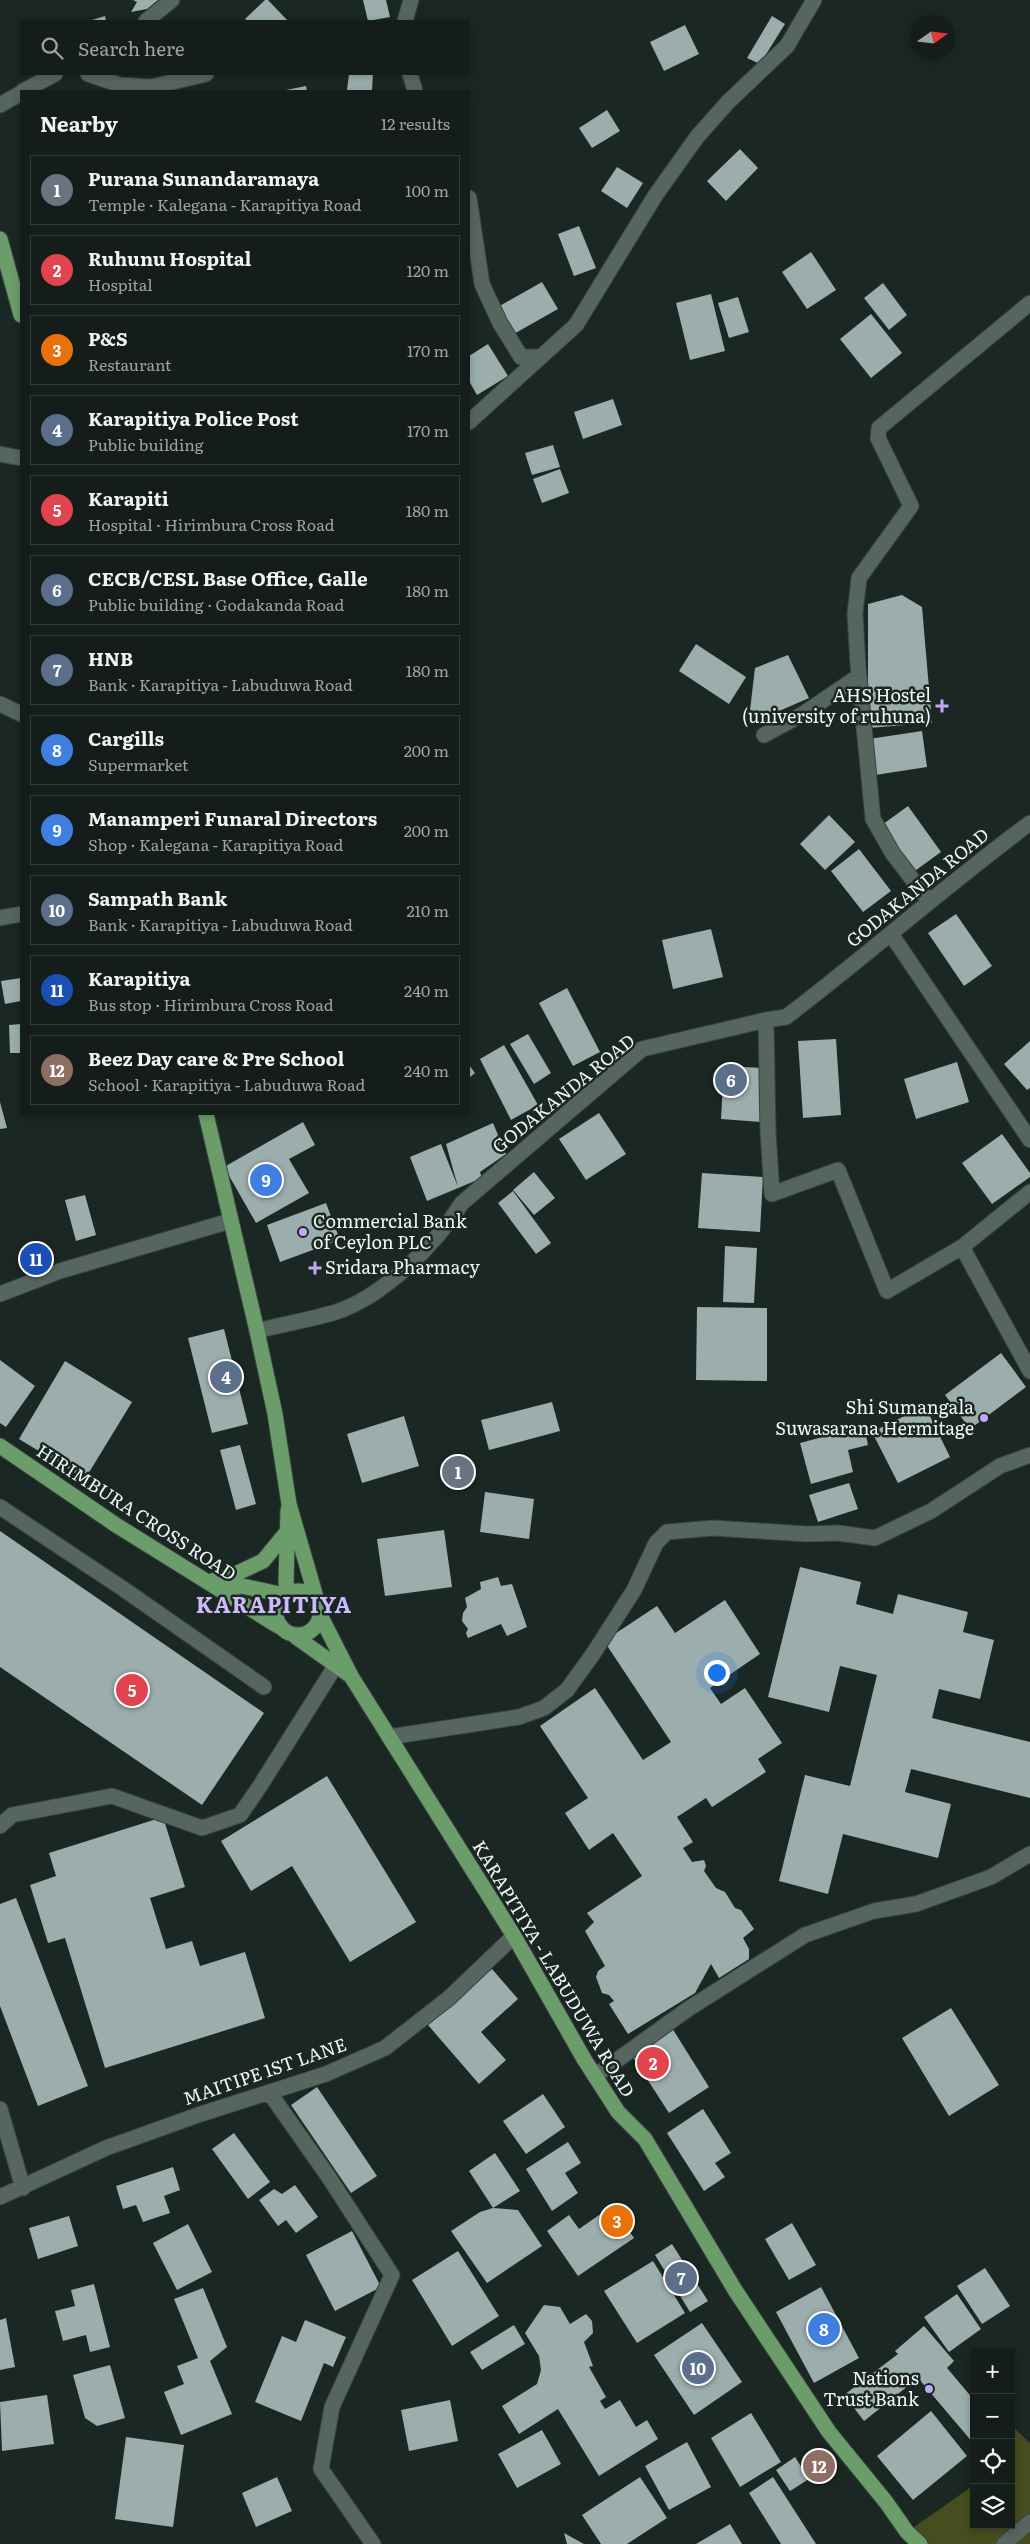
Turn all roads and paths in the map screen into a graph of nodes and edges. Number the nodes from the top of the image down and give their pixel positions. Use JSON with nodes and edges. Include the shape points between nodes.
{"nodes":[{"id":1,"x":172,"y":0,"type":"edge"},
{"id":2,"x":410,"y":0,"type":"edge"},
{"id":3,"x":814,"y":0,"type":"edge"},
{"id":4,"x":147,"y":20,"type":"edge"},
{"id":5,"x":405,"y":20,"type":"edge"},
{"id":6,"x":53,"y":75,"type":"edge"},
{"id":7,"x":91,"y":75,"type":"edge"},
{"id":8,"x":202,"y":75,"type":"edge"},
{"id":9,"x":410,"y":75,"type":"edge"},
{"id":10,"x":26,"y":90,"type":"edge"},
{"id":11,"x":415,"y":90,"type":"edge"},
{"id":12,"x":20,"y":93,"type":"edge"},
{"id":13,"x":0,"y":105,"type":"edge"},
{"id":14,"x":470,"y":205,"type":"edge"},
{"id":15,"x":0,"y":239,"type":"edge"},
{"id":16,"x":1030,"y":302,"type":"edge"},
{"id":17,"x":20,"y":311,"type":"edge"},
{"id":18,"x":541,"y":357,"type":"junction"},
{"id":19,"x":470,"y":421,"type":"edge"},
{"id":20,"x":0,"y":454,"type":"edge"},
{"id":21,"x":20,"y":458,"type":"edge"},
{"id":22,"x":859,"y":676,"type":"junction"},
{"id":23,"x":0,"y":704,"type":"edge"},
{"id":24,"x":20,"y":714,"type":"edge"},
{"id":25,"x":764,"y":735,"type":"dead end"},
{"id":26,"x":1030,"y":823,"type":"edge"},
{"id":27,"x":929,"y":901,"type":"junction"},
{"id":28,"x":20,"y":914,"type":"edge"},
{"id":29,"x":0,"y":918,"type":"edge"},
{"id":30,"x":891,"y":934,"type":"junction"},
{"id":31,"x":766,"y":1020,"type":"junction"},
{"id":32,"x":206,"y":1115,"type":"edge"},
{"id":33,"x":1030,"y":1140,"type":"edge"},
{"id":34,"x":1030,"y":1192,"type":"edge"},
{"id":35,"x":230,"y":1221,"type":"junction"},
{"id":36,"x":962,"y":1247,"type":"junction"},
{"id":37,"x":0,"y":1294,"type":"edge"},
{"id":38,"x":257,"y":1331,"type":"junction"},
{"id":39,"x":1030,"y":1371,"type":"edge"},
{"id":40,"x":0,"y":1446,"type":"edge"},
{"id":41,"x":1030,"y":1455,"type":"edge"},
{"id":42,"x":289,"y":1504,"type":"junction"},
{"id":43,"x":0,"y":1508,"type":"edge"},
{"id":44,"x":286,"y":1533,"type":"junction"},
{"id":45,"x":198,"y":1576,"type":"junction"},
{"id":46,"x":214,"y":1580,"type":"junction"},
{"id":47,"x":286,"y":1594,"type":"junction"},
{"id":48,"x":319,"y":1610,"type":"junction"},
{"id":49,"x":278,"y":1626,"type":"junction"},
{"id":50,"x":296,"y":1637,"type":"junction"},
{"id":51,"x":336,"y":1665,"type":"junction"},
{"id":52,"x":351,"y":1676,"type":"junction"},
{"id":53,"x":264,"y":1687,"type":"dead end"},
{"id":54,"x":389,"y":1737,"type":"junction"},
{"id":55,"x":0,"y":1826,"type":"edge"},
{"id":56,"x":1030,"y":1854,"type":"edge"},
{"id":57,"x":514,"y":1936,"type":"junction"},
{"id":58,"x":595,"y":2076,"type":"junction"},
{"id":59,"x":269,"y":2092,"type":"junction"},
{"id":60,"x":0,"y":2109,"type":"edge"},
{"id":61,"x":23,"y":2188,"type":"junction"},
{"id":62,"x":0,"y":2198,"type":"edge"},
{"id":63,"x":1030,"y":2522,"type":"edge"},
{"id":64,"x":373,"y":2544,"type":"edge"},
{"id":65,"x":920,"y":2544,"type":"edge"},
{"id":66,"x":1004,"y":2544,"type":"edge"}],
"edges":[{"from":1,"to":4,"type":"street"},
{"from":2,"to":5,"type":"street"},
{"from":3,"to":18,"type":"street","via":[[787,46],[728,102],[697,137],[655,196],[576,325]]},
{"from":6,"to":10,"type":"street"},
{"from":7,"to":8,"type":"street","via":[[120,85],[151,87]]},
{"from":9,"to":11,"type":"street"},
{"from":12,"to":13,"type":"street"},
{"from":14,"to":18,"type":"street","via":[[482,284],[500,323],[521,357]]},
{"from":15,"to":17,"type":"main road"},
{"from":16,"to":22,"type":"street","via":[[879,428],[878,438],[911,506],[859,578],[855,614]]},
{"from":18,"to":19,"type":"street"},
{"from":20,"to":21,"type":"street"},
{"from":22,"to":25,"type":"street","via":[[803,714]]},
{"from":22,"to":27,"type":"street","via":[[873,819]]},
{"from":23,"to":24,"type":"street"},
{"from":26,"to":27,"type":"street","name":"GODAKANDA ROAD"},
{"from":27,"to":30,"type":"street","name":"GODAKANDA ROAD"},
{"from":28,"to":29,"type":"street"},
{"from":30,"to":31,"type":"street","name":"GODAKANDA ROAD","via":[[786,1017]]},
{"from":30,"to":33,"type":"street"},
{"from":31,"to":36,"type":"street","via":[[772,1194],[838,1170],[887,1291]]},
{"from":31,"to":38,"type":"street","name":"GODAKANDA ROAD","via":[[642,1049],[462,1203],[450,1222],[375,1294],[336,1311]]},
{"from":32,"to":35,"type":"main road"},
{"from":34,"to":36,"type":"street"},
{"from":35,"to":37,"type":"street","via":[[60,1271]]},
{"from":35,"to":38,"type":"main road"},
{"from":36,"to":39,"type":"street"},
{"from":38,"to":42,"type":"main road"},
{"from":40,"to":45,"type":"main road","name":"HIRIMBURA CROSS ROAD"},
{"from":41,"to":54,"type":"street","via":[[1000,1466],[931,1511],[875,1538],[838,1533],[714,1528],[667,1532],[656,1542],[634,1590],[593,1654],[567,1690],[544,1708],[518,1717]]},
{"from":42,"to":44,"type":"main road"},
{"from":42,"to":48,"type":"main road","name":"KARAPITIYA - LABUDUWA ROAD"},
{"from":43,"to":53,"type":"street"},
{"from":44,"to":46,"type":"main road","via":[[263,1561]]},
{"from":44,"to":47,"type":"main road"},
{"from":45,"to":46,"type":"main road"},
{"from":45,"to":49,"type":"main road","name":"HIRIMBURA CROSS ROAD"},
{"from":46,"to":47,"type":"main road"},
{"from":47,"to":48,"type":"main road","via":[[305,1592]]},
{"from":47,"to":49,"type":"main road","via":[[275,1609]]},
{"from":48,"to":50,"type":"main road","via":[[313,1630]]},
{"from":48,"to":52,"type":"main road","name":"KARAPITIYA - LABUDUWA ROAD"},
{"from":49,"to":50,"type":"main road"},
{"from":50,"to":51,"type":"main road","name":"KARAPITIYA - LABUDUWA ROAD"},
{"from":51,"to":52,"type":"main road","name":"KARAPITIYA - LABUDUWA ROAD"},
{"from":51,"to":55,"type":"street","via":[[240,1815],[202,1828],[112,1796],[12,1815]]},
{"from":52,"to":54,"type":"main road","name":"KARAPITIYA - LABUDUWA ROAD"},
{"from":54,"to":57,"type":"main road","name":"KARAPITIYA - LABUDUWA ROAD"},
{"from":56,"to":58,"type":"street","via":[[992,1877],[916,1904],[874,1911],[805,1935],[688,2009]]},
{"from":57,"to":58,"type":"main road","name":"KARAPITIYA - LABUDUWA ROAD"},
{"from":57,"to":59,"type":"street","name":"MAITIPE 1ST LANE","via":[[449,1998],[385,2048],[326,2074]]},
{"from":58,"to":65,"type":"main road","name":"KARAPITIYA - LABUDUWA ROAD","via":[[618,2112],[645,2139],[735,2290],[829,2432],[907,2532]]},
{"from":59,"to":61,"type":"street","name":"MAITIPE 1ST LANE","via":[[106,2148]]},
{"from":59,"to":64,"type":"street","via":[[392,2275],[332,2407],[321,2469]]},
{"from":60,"to":61,"type":"street"},
{"from":61,"to":62,"type":"street","name":"MAITIPE 1ST LANE"},
{"from":63,"to":66,"type":"street"}]}
